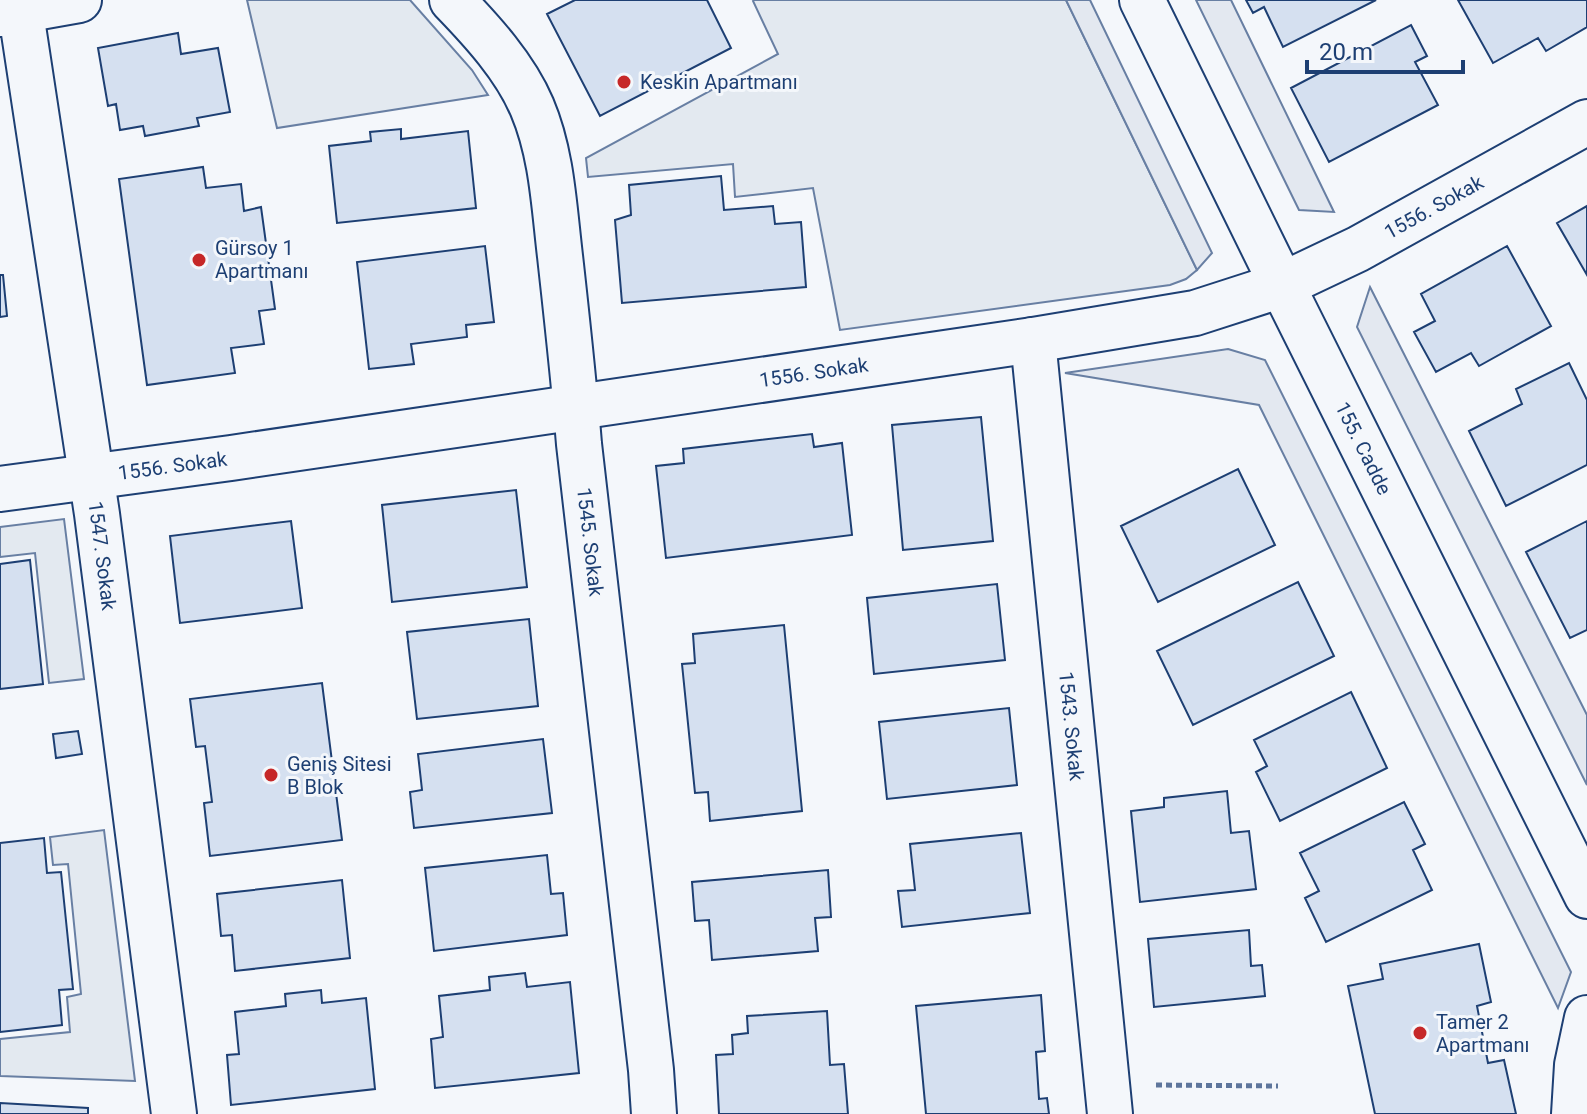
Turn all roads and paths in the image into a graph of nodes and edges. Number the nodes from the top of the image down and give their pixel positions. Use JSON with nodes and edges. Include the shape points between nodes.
{"nodes":[{"id":1,"x":79,"y":0,"type":"edge"},
{"id":2,"x":452,"y":0,"type":"edge"},
{"id":3,"x":1142,"y":0,"type":"edge"},
{"id":4,"x":13,"y":8,"type":"edge"},
{"id":5,"x":1587,"y":122,"type":"edge"},
{"id":6,"x":1282,"y":285,"type":"junction"},
{"id":7,"x":1033,"y":340,"type":"junction"},
{"id":8,"x":576,"y":406,"type":"junction"},
{"id":9,"x":91,"y":477,"type":"junction"},
{"id":10,"x":0,"y":489,"type":"edge"},
{"id":11,"x":1587,"y":896,"type":"edge"},
{"id":12,"x":1587,"y":1018,"type":"edge"},
{"id":13,"x":1278,"y":1086,"type":"dead end"},
{"id":14,"x":1108,"y":1100,"type":"edge"},
{"id":15,"x":174,"y":1114,"type":"edge"},
{"id":16,"x":654,"y":1114,"type":"edge"},
{"id":17,"x":1574,"y":1114,"type":"edge"}],
"edges":[{"from":1,"to":4,"type":"street"},
{"from":2,"to":8,"type":"street","name":"1545. Sokak","via":[[514,73],[543,136]]},
{"from":3,"to":6,"type":"street","name":"155. Cadde"},
{"from":4,"to":9,"type":"street","name":"1547. Sokak"},
{"from":5,"to":6,"type":"street","name":"1556. Sokak","via":[[1358,249]]},
{"from":6,"to":7,"type":"street","name":"1556. Sokak","via":[[1195,313]]},
{"from":6,"to":11,"type":"street","name":"155. Cadde"},
{"from":7,"to":8,"type":"street","name":"1556. Sokak"},
{"from":7,"to":14,"type":"street","name":"1543. Sokak"},
{"from":8,"to":9,"type":"street","name":"1556. Sokak"},
{"from":8,"to":16,"type":"street","name":"1545. Sokak"},
{"from":9,"to":10,"type":"street","name":"1556. Sokak"},
{"from":9,"to":15,"type":"street","name":"1547. Sokak"},
{"from":12,"to":17,"type":"street"},
{"from":13,"to":14,"type":"path","via":[[1189,1084]]}]}
